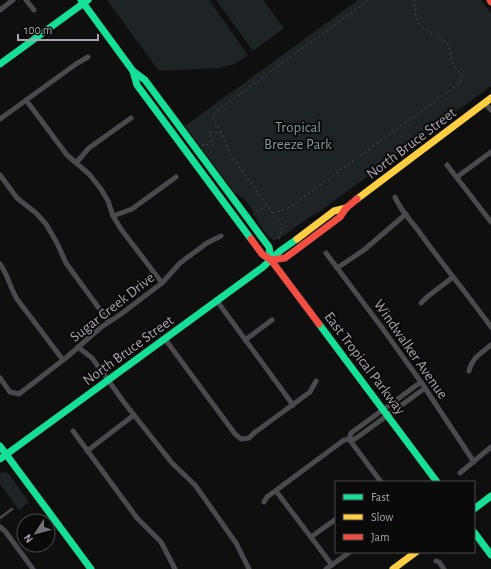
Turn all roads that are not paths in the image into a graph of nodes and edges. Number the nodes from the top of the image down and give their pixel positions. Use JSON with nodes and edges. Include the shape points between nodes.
{"nodes":[{"id":1,"x":13,"y":0,"type":"edge"},
{"id":2,"x":26,"y":0,"type":"edge"},
{"id":3,"x":84,"y":1,"type":"edge"},
{"id":4,"x":0,"y":10,"type":"edge"},
{"id":5,"x":34,"y":10,"type":"dead end"},
{"id":6,"x":88,"y":57,"type":"dead end"},
{"id":7,"x":0,"y":64,"type":"edge"},
{"id":8,"x":133,"y":71,"type":"junction"},
{"id":9,"x":26,"y":100,"type":"junction"},
{"id":10,"x":488,"y":100,"type":"edge"},
{"id":11,"x":491,"y":110,"type":"edge"},
{"id":12,"x":0,"y":118,"type":"edge"},
{"id":13,"x":131,"y":118,"type":"dead end"},
{"id":14,"x":491,"y":152,"type":"edge"},
{"id":15,"x":76,"y":163,"type":"junction"},
{"id":16,"x":447,"y":165,"type":"dead end"},
{"id":17,"x":0,"y":175,"type":"edge"},
{"id":18,"x":176,"y":177,"type":"dead end"},
{"id":19,"x":457,"y":177,"type":"junction"},
{"id":20,"x":395,"y":197,"type":"dead end"},
{"id":21,"x":406,"y":214,"type":"junction"},
{"id":22,"x":113,"y":216,"type":"junction"},
{"id":23,"x":491,"y":222,"type":"edge"},
{"id":24,"x":221,"y":236,"type":"dead end"},
{"id":25,"x":326,"y":253,"type":"dead end"},
{"id":26,"x":271,"y":260,"type":"junction"},
{"id":27,"x":0,"y":264,"type":"edge"},
{"id":28,"x":337,"y":268,"type":"junction"},
{"id":29,"x":453,"y":277,"type":"junction"},
{"id":30,"x":162,"y":283,"type":"junction"},
{"id":31,"x":217,"y":301,"type":"junction"},
{"id":32,"x":421,"y":303,"type":"dead end"},
{"id":33,"x":272,"y":320,"type":"dead end"},
{"id":34,"x":109,"y":322,"type":"junction"},
{"id":35,"x":491,"y":327,"type":"edge"},
{"id":36,"x":165,"y":339,"type":"junction"},
{"id":37,"x":245,"y":340,"type":"junction"},
{"id":38,"x":491,"y":346,"type":"edge"},
{"id":39,"x":78,"y":347,"type":"junction"},
{"id":40,"x":63,"y":360,"type":"junction"},
{"id":41,"x":469,"y":371,"type":"dead end"},
{"id":42,"x":0,"y":378,"type":"edge"},
{"id":43,"x":108,"y":381,"type":"junction"},
{"id":44,"x":316,"y":381,"type":"dead end"},
{"id":45,"x":421,"y":382,"type":"junction"},
{"id":46,"x":425,"y":388,"type":"junction"},
{"id":47,"x":409,"y":390,"type":"junction"},
{"id":48,"x":413,"y":397,"type":"junction"},
{"id":49,"x":293,"y":405,"type":"junction"},
{"id":50,"x":386,"y":413,"type":"junction"},
{"id":51,"x":134,"y":415,"type":"junction"},
{"id":52,"x":363,"y":425,"type":"junction"},
{"id":53,"x":73,"y":431,"type":"dead end"},
{"id":54,"x":367,"y":431,"type":"junction"},
{"id":55,"x":349,"y":439,"type":"junction"},
{"id":56,"x":0,"y":446,"type":"edge"},
{"id":57,"x":491,"y":447,"type":"edge"},
{"id":58,"x":87,"y":451,"type":"junction"},
{"id":59,"x":6,"y":455,"type":"junction"},
{"id":60,"x":0,"y":459,"type":"edge"},
{"id":61,"x":474,"y":462,"type":"junction"},
{"id":62,"x":460,"y":473,"type":"dead end"},
{"id":63,"x":380,"y":481,"type":"edge"},
{"id":64,"x":436,"y":481,"type":"edge"},
{"id":65,"x":276,"y":491,"type":"junction"},
{"id":66,"x":491,"y":496,"type":"edge"},
{"id":67,"x":264,"y":502,"type":"dead end"},
{"id":68,"x":475,"y":508,"type":"edge"},
{"id":69,"x":12,"y":509,"type":"dead end"},
{"id":70,"x":0,"y":518,"type":"edge"},
{"id":71,"x":335,"y":520,"type":"edge"},
{"id":72,"x":0,"y":527,"type":"edge"},
{"id":73,"x":475,"y":533,"type":"edge"},
{"id":74,"x":311,"y":537,"type":"junction"},
{"id":75,"x":349,"y":553,"type":"edge"},
{"id":76,"x":415,"y":553,"type":"edge"},
{"id":77,"x":491,"y":555,"type":"edge"},
{"id":78,"x":436,"y":561,"type":"dead end"},
{"id":79,"x":332,"y":565,"type":"junction"},
{"id":80,"x":88,"y":568,"type":"edge"},
{"id":81,"x":33,"y":569,"type":"edge"},
{"id":82,"x":175,"y":569,"type":"edge"},
{"id":83,"x":249,"y":569,"type":"edge"},
{"id":84,"x":326,"y":569,"type":"edge"},
{"id":85,"x":393,"y":569,"type":"edge"},
{"id":86,"x":444,"y":569,"type":"edge"}],
"edges":[{"from":1,"to":4,"type":"street"},
{"from":2,"to":5,"type":"street"},
{"from":3,"to":7,"type":"street"},
{"from":3,"to":8,"type":"street","name":"East Tropical Parkway"},
{"from":6,"to":9,"type":"street"},
{"from":8,"to":26,"type":"street","name":"East Tropical Parkway","via":[[137,85],[262,254]]},
{"from":8,"to":26,"type":"street","name":"East Tropical Parkway","via":[[145,80],[269,247]]},
{"from":9,"to":12,"type":"street"},
{"from":9,"to":15,"type":"street","via":[[67,155]]},
{"from":10,"to":11,"type":"street"},
{"from":10,"to":26,"type":"street","name":"North Bruce Street","via":[[346,208],[340,218],[285,258]]},
{"from":13,"to":15,"type":"street","via":[[89,148]]},
{"from":14,"to":19,"type":"street"},
{"from":15,"to":22,"type":"street","via":[[90,174],[105,194]]},
{"from":16,"to":19,"type":"street"},
{"from":17,"to":34,"type":"street","via":[[16,198],[36,212],[46,224],[66,263]]},
{"from":18,"to":22,"type":"street","via":[[132,209]]},
{"from":19,"to":23,"type":"street"},
{"from":20,"to":21,"type":"street"},
{"from":21,"to":28,"type":"street"},
{"from":21,"to":29,"type":"street"},
{"from":22,"to":30,"type":"street"},
{"from":24,"to":30,"type":"street","name":"Sugar Creek Drive","via":[[180,263]]},
{"from":25,"to":28,"type":"street","name":"Windwalker Avenue"},
{"from":26,"to":31,"type":"street","name":"North Bruce Street"},
{"from":26,"to":50,"type":"street","name":"East Tropical Parkway"},
{"from":27,"to":40,"type":"street","via":[[8,276],[17,300]]},
{"from":28,"to":45,"type":"street","name":"Windwalker Avenue"},
{"from":29,"to":32,"type":"street"},
{"from":29,"to":35,"type":"street"},
{"from":30,"to":34,"type":"street","name":"Sugar Creek Drive"},
{"from":31,"to":36,"type":"street","name":"North Bruce Street"},
{"from":31,"to":37,"type":"street"},
{"from":33,"to":37,"type":"street"},
{"from":34,"to":39,"type":"street","name":"Sugar Creek Drive"},
{"from":36,"to":43,"type":"street","name":"North Bruce Street"},
{"from":36,"to":49,"type":"street","via":[[241,439],[251,436]]},
{"from":37,"to":49,"type":"street"},
{"from":38,"to":41,"type":"street","via":[[477,356]]},
{"from":39,"to":40,"type":"street","name":"Sugar Creek Drive"},
{"from":39,"to":43,"type":"street","via":[[92,358]]},
{"from":40,"to":42,"type":"street","name":"Sugar Creek Drive","via":[[19,394],[7,390]]},
{"from":43,"to":51,"type":"street"},
{"from":43,"to":59,"type":"street","name":"North Bruce Street"},
{"from":44,"to":49,"type":"street","via":[[310,392]]},
{"from":45,"to":46,"type":"street","name":"Windwalker Avenue"},
{"from":45,"to":47,"type":"street"},
{"from":46,"to":48,"type":"street"},
{"from":46,"to":61,"type":"street","name":"Windwalker Avenue"},
{"from":47,"to":48,"type":"lane"},
{"from":47,"to":50,"type":"street"},
{"from":48,"to":50,"type":"street"},
{"from":50,"to":52,"type":"street"},
{"from":50,"to":54,"type":"street"},
{"from":50,"to":64,"type":"street","name":"East Tropical Parkway"},
{"from":51,"to":58,"type":"street"},
{"from":51,"to":83,"type":"street","via":[[172,463],[195,485],[236,542]]},
{"from":52,"to":54,"type":"lane"},
{"from":52,"to":55,"type":"street","via":[[351,433]]},
{"from":53,"to":58,"type":"street"},
{"from":54,"to":55,"type":"street","via":[[355,439]]},
{"from":55,"to":63,"type":"street"},
{"from":55,"to":65,"type":"street","via":[[344,440]]},
{"from":56,"to":59,"type":"street"},
{"from":57,"to":61,"type":"street"},
{"from":58,"to":82,"type":"street","via":[[136,518],[161,542]]},
{"from":59,"to":60,"type":"street","name":"North Bruce Street"},
{"from":59,"to":80,"type":"street"},
{"from":61,"to":62,"type":"street"},
{"from":65,"to":67,"type":"street"},
{"from":65,"to":74,"type":"street"},
{"from":66,"to":68,"type":"street"},
{"from":69,"to":70,"type":"lane"},
{"from":71,"to":74,"type":"street"},
{"from":72,"to":81,"type":"street"},
{"from":73,"to":77,"type":"street"},
{"from":74,"to":79,"type":"street"},
{"from":75,"to":79,"type":"street"},
{"from":76,"to":85,"type":"street"},
{"from":78,"to":86,"type":"street"},
{"from":79,"to":84,"type":"street"}]}
